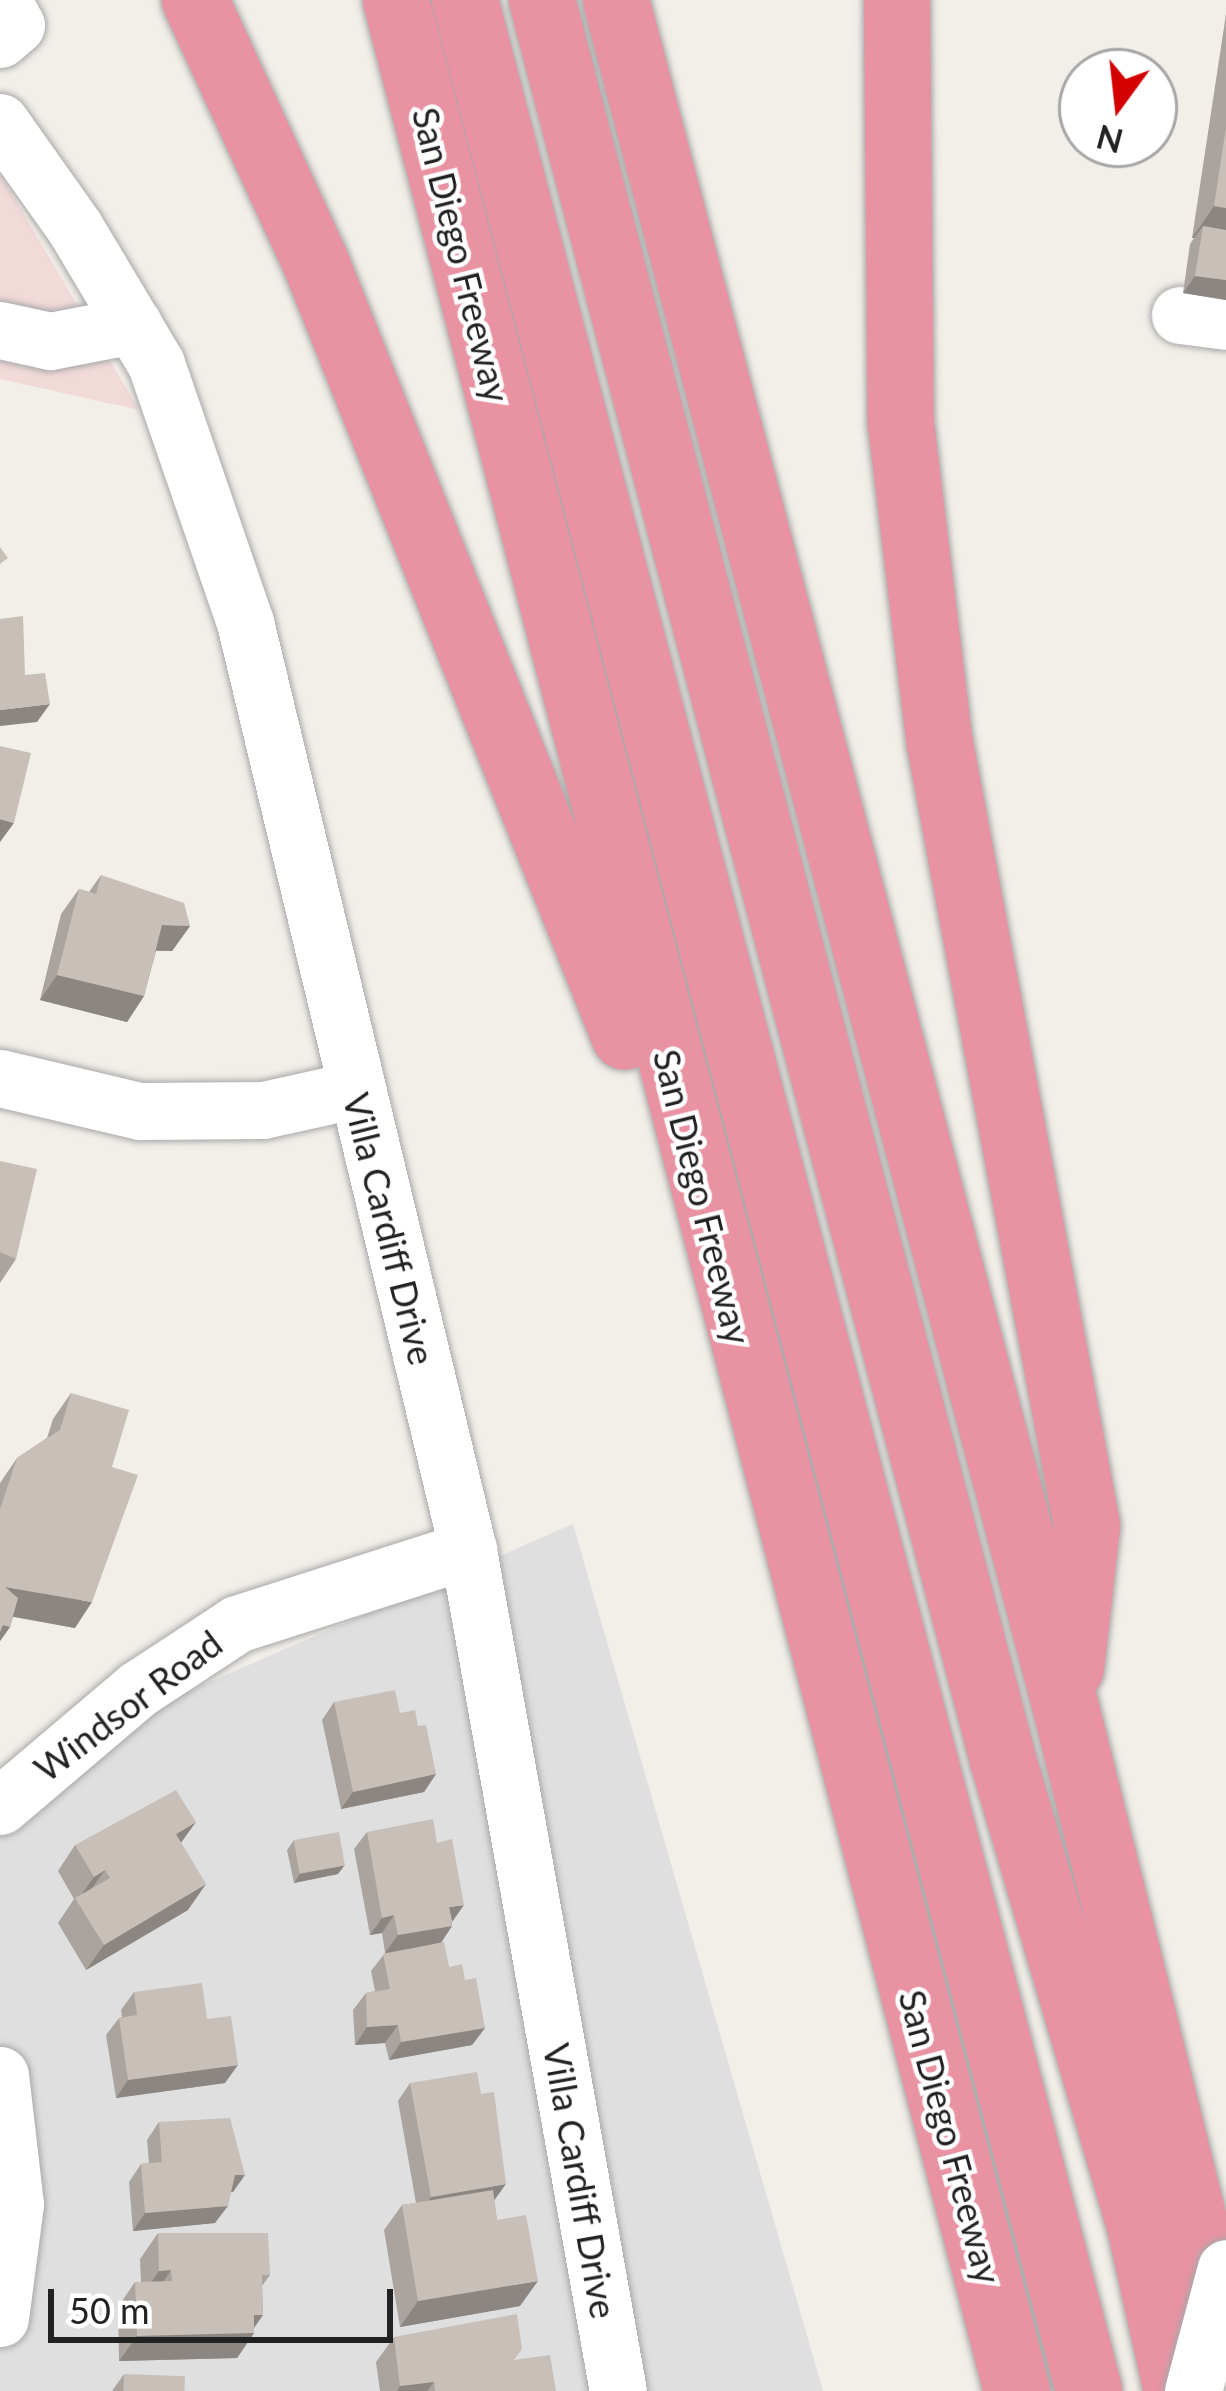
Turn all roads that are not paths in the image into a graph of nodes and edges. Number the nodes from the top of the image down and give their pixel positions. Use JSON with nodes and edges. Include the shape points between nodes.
{"nodes":[{"id":1,"x":2,"y":0,"type":"edge"},
{"id":2,"x":195,"y":0,"type":"edge"},
{"id":3,"x":395,"y":0,"type":"edge"},
{"id":4,"x":465,"y":0,"type":"edge"},
{"id":5,"x":542,"y":0,"type":"edge"},
{"id":6,"x":616,"y":0,"type":"edge"},
{"id":7,"x":897,"y":0,"type":"edge"},
{"id":8,"x":0,"y":39,"type":"edge"},
{"id":9,"x":0,"y":122,"type":"edge"},
{"id":10,"x":133,"y":325,"type":"junction"},
{"id":11,"x":0,"y":330,"type":"edge"},
{"id":12,"x":0,"y":1078,"type":"edge"},
{"id":13,"x":355,"y":1090,"type":"junction"},
{"id":14,"x":724,"y":1286,"type":"junction"},
{"id":15,"x":468,"y":1550,"type":"junction"},
{"id":16,"x":1066,"y":1708,"type":"junction"},
{"id":17,"x":0,"y":1806,"type":"edge"},
{"id":18,"x":0,"y":2075,"type":"edge"},
{"id":19,"x":1226,"y":2268,"type":"edge"},
{"id":20,"x":0,"y":2318,"type":"edge"},
{"id":21,"x":1226,"y":2350,"type":"edge"},
{"id":22,"x":618,"y":2391,"type":"edge"},
{"id":23,"x":1017,"y":2391,"type":"edge"},
{"id":24,"x":1089,"y":2391,"type":"edge"},
{"id":25,"x":1177,"y":2391,"type":"edge"},
{"id":26,"x":1193,"y":2391,"type":"edge"}],
"edges":[{"from":1,"to":8,"type":"street","via":[[16,25]]},
{"from":2,"to":14,"type":"highway","via":[[316,263]]},
{"from":3,"to":14,"type":"highway","name":"San Diego Freeway"},
{"from":4,"to":24,"type":"highway"},
{"from":5,"to":25,"type":"highway","via":[[1003,1760],[1142,2230]]},
{"from":6,"to":16,"type":"highway"},
{"from":7,"to":16,"type":"highway","via":[[901,424],[940,743],[1087,1526]]},
{"from":9,"to":10,"type":"street","name":"Villa Cardiff Drive"},
{"from":10,"to":11,"type":"street","via":[[50,341]]},
{"from":10,"to":13,"type":"street","name":"Villa Cardiff Drive","via":[[156,364],[245,622]]},
{"from":12,"to":13,"type":"street","via":[[140,1111],[263,1111]]},
{"from":13,"to":15,"type":"street","name":"Villa Cardiff Drive"},
{"from":14,"to":23,"type":"highway","name":"San Diego Freeway"},
{"from":15,"to":17,"type":"street","name":"Windsor Road","via":[[237,1624],[138,1689]]},
{"from":15,"to":22,"type":"street","name":"Villa Cardiff Drive"},
{"from":16,"to":21,"type":"highway"},
{"from":18,"to":20,"type":"street","via":[[15,2204]]},
{"from":19,"to":26,"type":"street","bridge":true}]}
